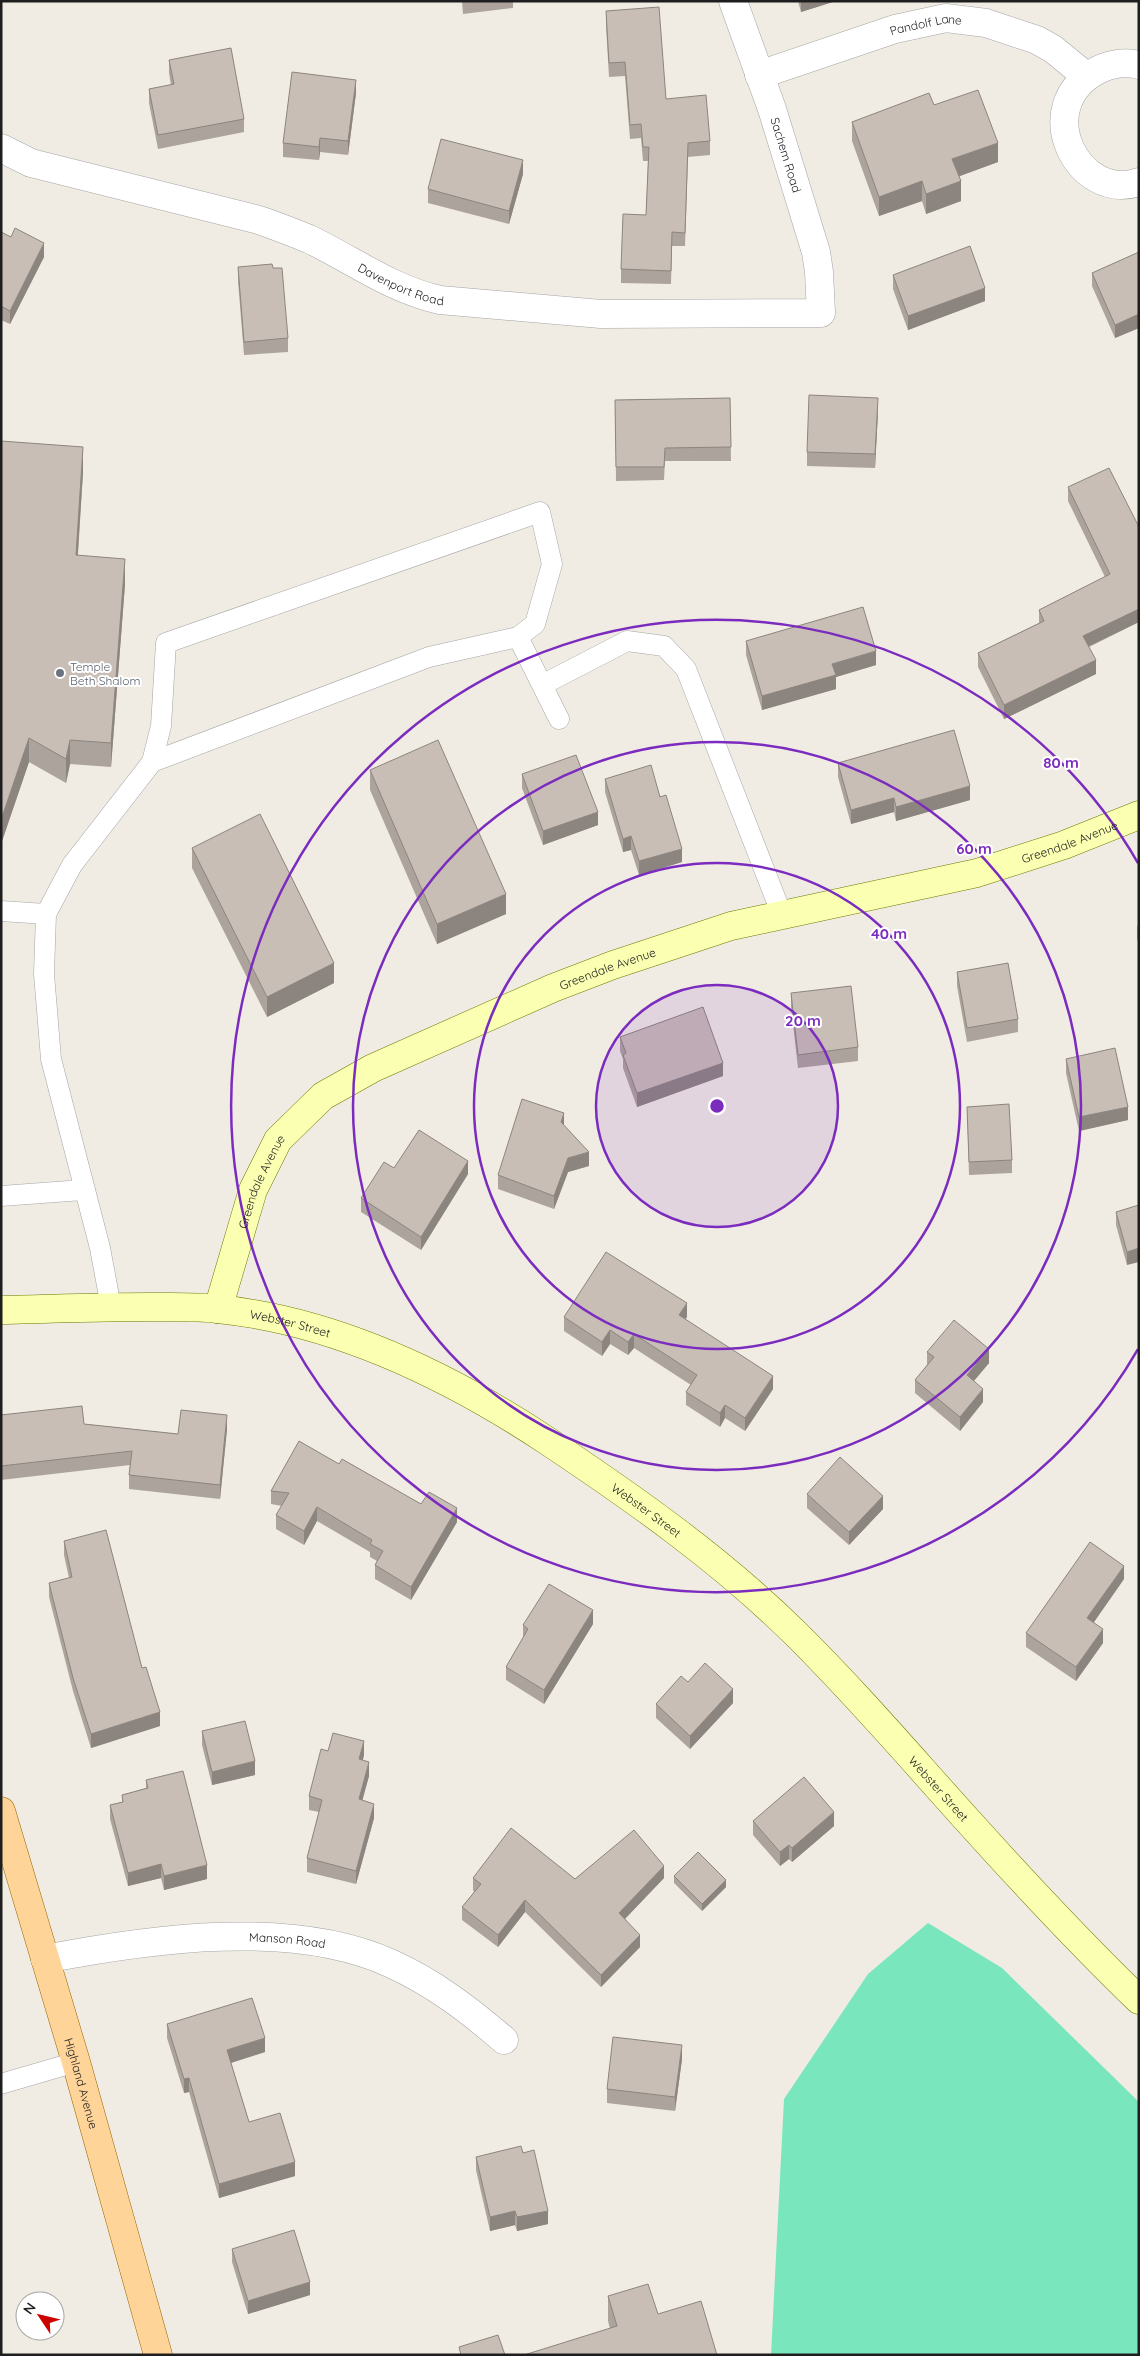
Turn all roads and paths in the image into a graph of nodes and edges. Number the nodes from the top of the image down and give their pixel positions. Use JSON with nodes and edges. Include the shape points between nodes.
{"nodes":[{"id":1,"x":733,"y":1,"type":"edge"},
{"id":2,"x":1139,"y":65,"type":"edge"},
{"id":3,"x":759,"y":75,"type":"junction"},
{"id":4,"x":1086,"y":76,"type":"junction"},
{"id":5,"x":1,"y":148,"type":"edge"},
{"id":6,"x":1139,"y":182,"type":"edge"},
{"id":7,"x":822,"y":313,"type":"joint"},
{"id":8,"x":518,"y":637,"type":"junction"},
{"id":9,"x":542,"y":685,"type":"junction"},
{"id":10,"x":560,"y":718,"type":"dead end"},
{"id":11,"x":152,"y":762,"type":"junction"},
{"id":12,"x":1139,"y":815,"type":"edge"},
{"id":13,"x":1,"y":911,"type":"edge"},
{"id":14,"x":46,"y":914,"type":"junction"},
{"id":15,"x":782,"y":915,"type":"junction"},
{"id":16,"x":83,"y":1190,"type":"junction"},
{"id":17,"x":1,"y":1196,"type":"edge"},
{"id":18,"x":111,"y":1307,"type":"junction"},
{"id":19,"x":218,"y":1308,"type":"junction"},
{"id":20,"x":1,"y":1310,"type":"edge"},
{"id":21,"x":1,"y":1811,"type":"edge"},
{"id":22,"x":45,"y":1959,"type":"junction"},
{"id":23,"x":1139,"y":2000,"type":"edge"},
{"id":24,"x":504,"y":2040,"type":"dead end"},
{"id":25,"x":76,"y":2062,"type":"junction"},
{"id":26,"x":1,"y":2084,"type":"edge"},
{"id":27,"x":158,"y":2355,"type":"edge"}],
"edges":[{"from":1,"to":3,"type":"street","name":"Sachem Road"},
{"from":2,"to":4,"type":"street","via":[[1108,65]]},
{"from":3,"to":4,"type":"street","name":"Pandolf Lane","via":[[895,29],[946,18],[986,23],[1036,40],[1053,49]]},
{"from":3,"to":7,"type":"street","name":"Sachem Road","via":[[816,252]]},
{"from":4,"to":6,"type":"street","via":[[1071,94],[1064,116],[1066,139],[1075,160],[1092,176],[1113,184]]},
{"from":5,"to":7,"type":"street","name":"Davenport Road","via":[[31,163],[285,229],[393,285],[440,300],[601,314]]},
{"from":8,"to":9,"type":"lane"},
{"from":8,"to":11,"type":"lane","via":[[429,657]]},
{"from":8,"to":11,"type":"lane","via":[[535,624],[552,564],[540,512],[166,643],[161,726]]},
{"from":9,"to":10,"type":"lane"},
{"from":9,"to":15,"type":"lane","via":[[627,641],[664,646],[686,669]]},
{"from":11,"to":14,"type":"lane","via":[[72,865]]},
{"from":12,"to":15,"type":"street","name":"Greendale Avenue","via":[[1064,845],[977,873]]},
{"from":13,"to":14,"type":"lane"},
{"from":14,"to":16,"type":"lane","via":[[44,974],[51,1058]]},
{"from":15,"to":19,"type":"street","name":"Greendale Avenue","via":[[731,926],[553,988],[373,1068],[323,1096],[278,1140],[253,1190]]},
{"from":16,"to":17,"type":"lane"},
{"from":16,"to":18,"type":"lane","via":[[100,1248]]},
{"from":18,"to":19,"type":"street","name":"Webster Street"},
{"from":18,"to":20,"type":"street","name":"Webster Street"},
{"from":19,"to":23,"type":"street","name":"Webster Street","via":[[312,1329],[401,1360],[508,1415],[650,1512],[717,1564],[792,1630],[866,1706],[1081,1943]]},
{"from":21,"to":22,"type":"main road","name":"Highland Avenue"},
{"from":22,"to":24,"type":"street","name":"Manson Road","via":[[182,1938],[238,1937],[320,1942],[390,1963],[420,1978],[450,1997]]},
{"from":22,"to":25,"type":"main road","name":"Highland Avenue"},
{"from":25,"to":26,"type":"lane"},
{"from":25,"to":27,"type":"main road","name":"Highland Avenue"}]}
